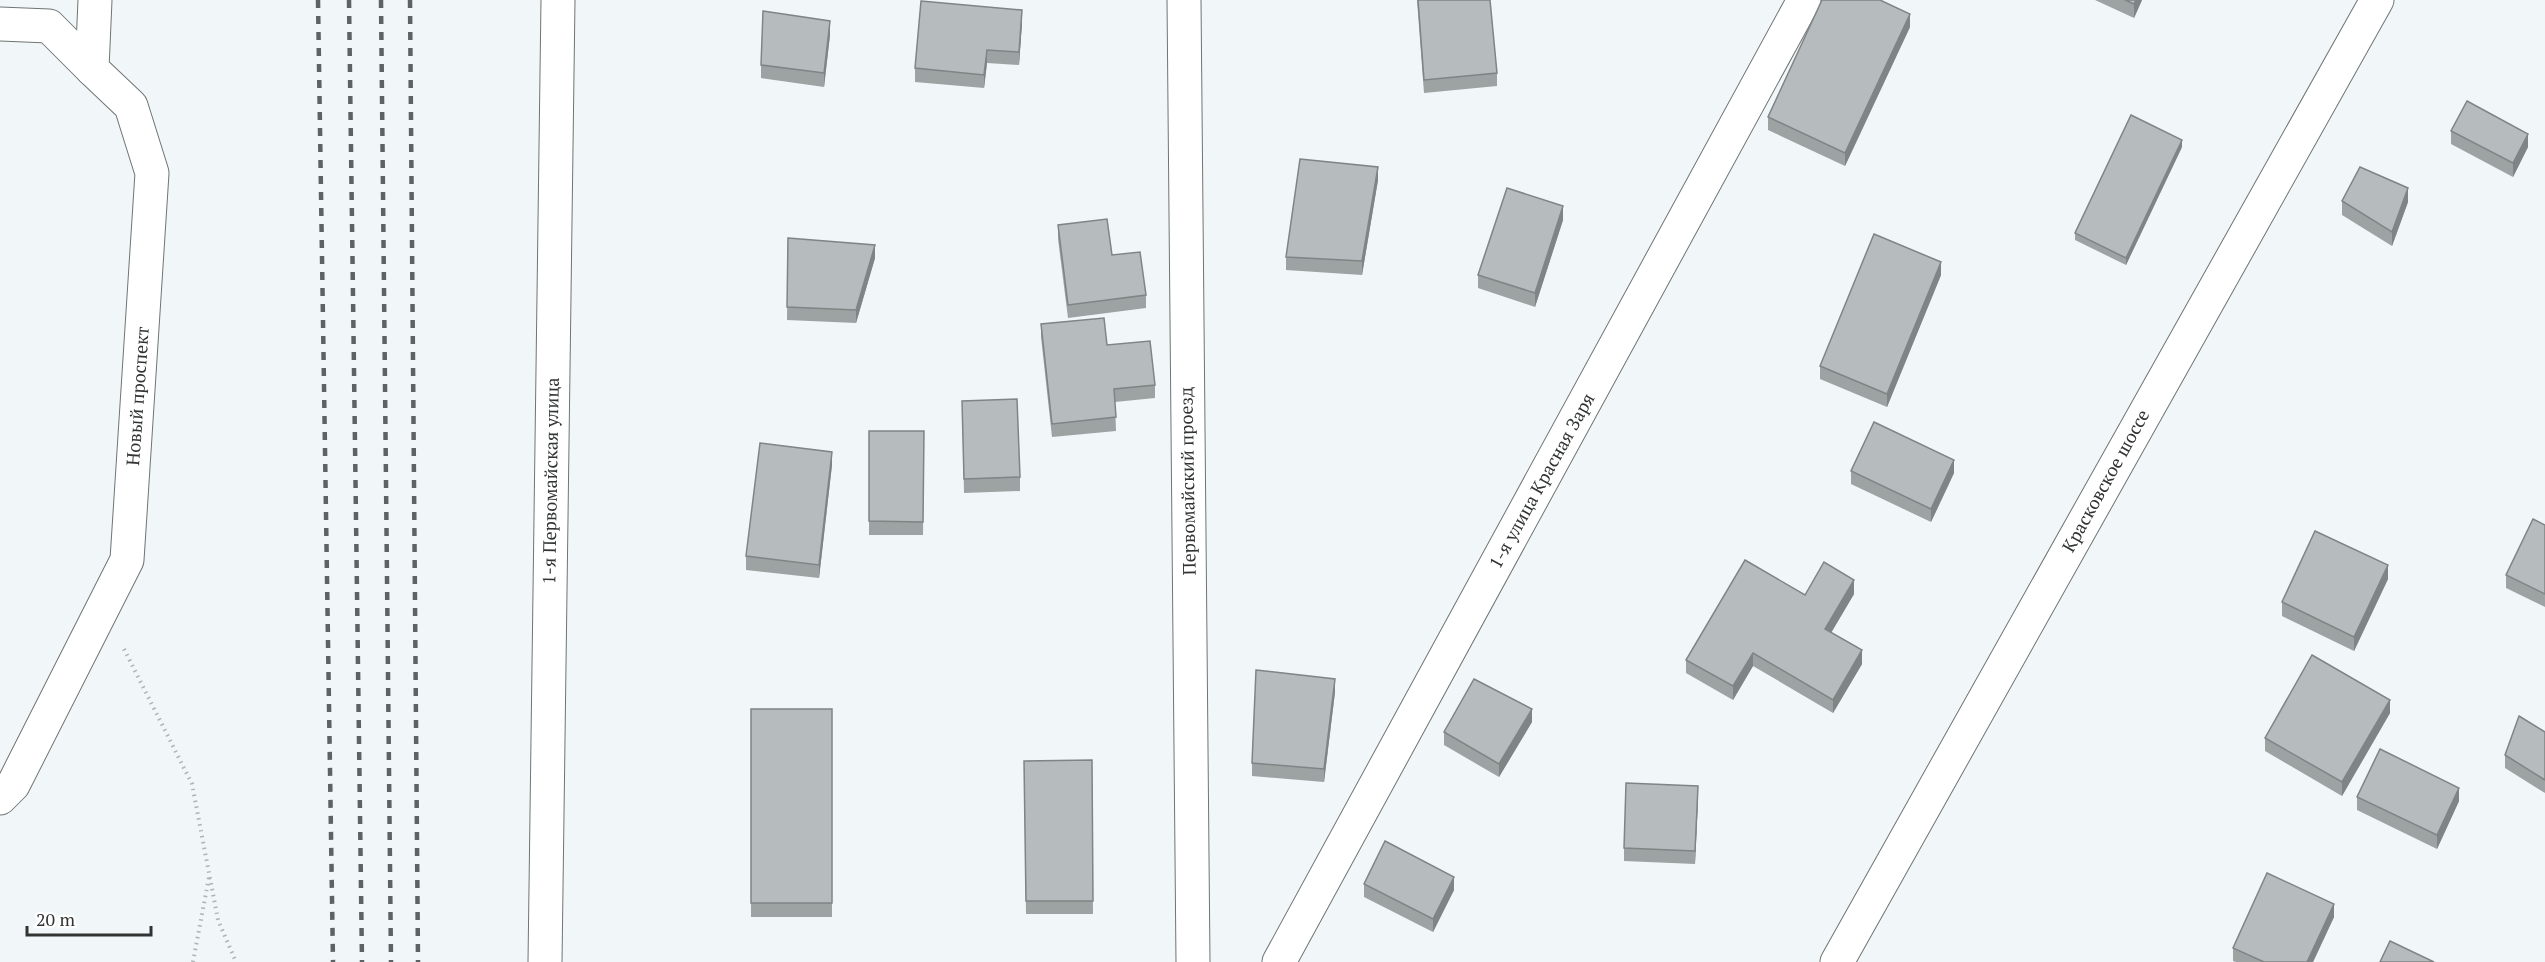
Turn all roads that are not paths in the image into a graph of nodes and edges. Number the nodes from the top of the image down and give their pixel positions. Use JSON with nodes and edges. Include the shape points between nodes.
{"nodes":[{"id":1,"x":95,"y":0,"type":"edge"},
{"id":2,"x":558,"y":0,"type":"edge"},
{"id":3,"x":1184,"y":0,"type":"edge"},
{"id":4,"x":1804,"y":0,"type":"edge"},
{"id":5,"x":2377,"y":0,"type":"edge"},
{"id":6,"x":0,"y":24,"type":"edge"},
{"id":7,"x":92,"y":69,"type":"junction"},
{"id":8,"x":7,"y":792,"type":"edge"},
{"id":9,"x":545,"y":962,"type":"edge"},
{"id":10,"x":1193,"y":962,"type":"edge"},
{"id":11,"x":1279,"y":962,"type":"edge"},
{"id":12,"x":1837,"y":962,"type":"edge"}],
"edges":[{"from":1,"to":7,"type":"street"},
{"from":2,"to":9,"type":"street","name":"1-я Первомайская улица"},
{"from":3,"to":10,"type":"street","name":"Первомайский проезд"},
{"from":4,"to":11,"type":"street","name":"1-я улица Красная Заря"},
{"from":5,"to":12,"type":"street","name":"Красковское шоссе"},
{"from":6,"to":7,"type":"street","name":"Новый проспект","via":[[49,26]]},
{"from":7,"to":8,"type":"street","name":"Новый проспект","via":[[131,106],[153,173],[127,560]]}]}
